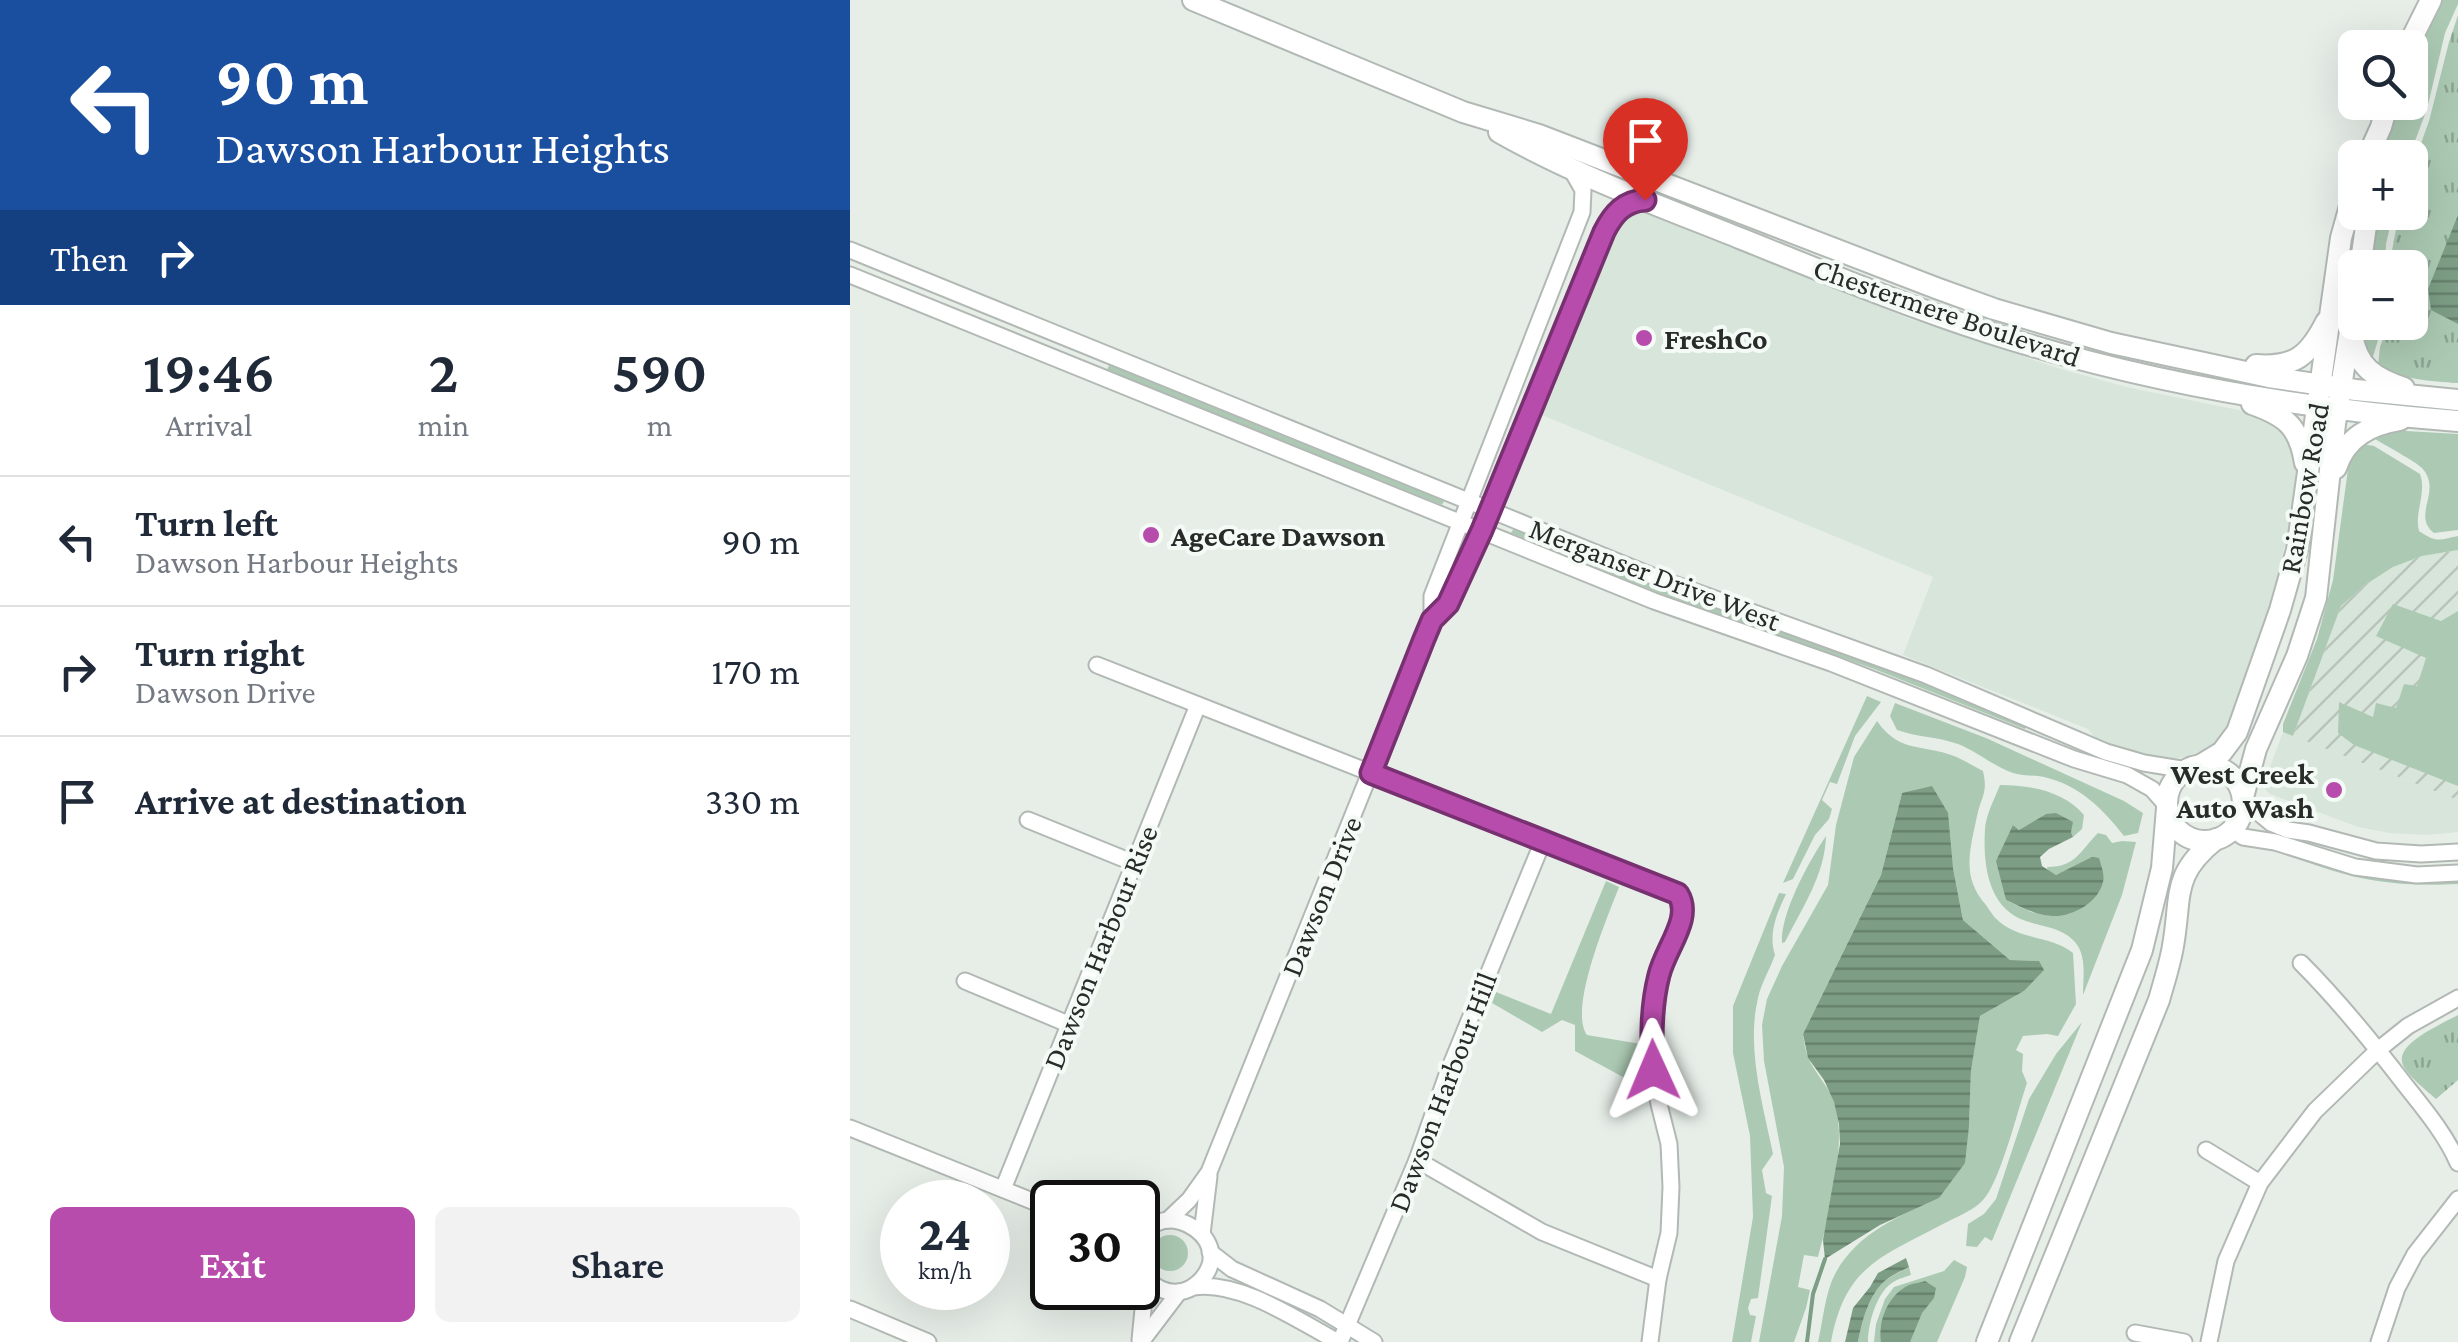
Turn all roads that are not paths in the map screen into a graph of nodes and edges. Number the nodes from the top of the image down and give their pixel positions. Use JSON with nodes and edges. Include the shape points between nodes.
{"nodes":[{"id":1,"x":1192,"y":0,"type":"edge"},
{"id":2,"x":2431,"y":0,"type":"edge"},
{"id":3,"x":2416,"y":30,"type":"edge"},
{"id":4,"x":1463,"y":112,"type":"junction"},
{"id":5,"x":2383,"y":120,"type":"edge"},
{"id":6,"x":2381,"y":126,"type":"junction"},
{"id":7,"x":2375,"y":140,"type":"edge"},
{"id":8,"x":2379,"y":140,"type":"edge"},
{"id":9,"x":1571,"y":169,"type":"junction"},
{"id":10,"x":1645,"y":200,"type":"junction"},
{"id":11,"x":2343,"y":230,"type":"edge"},
{"id":12,"x":850,"y":250,"type":"edge"},
{"id":13,"x":850,"y":276,"type":"edge"},
{"id":14,"x":2332,"y":312,"type":"junction"},
{"id":15,"x":2347,"y":340,"type":"edge"},
{"id":16,"x":2352,"y":340,"type":"edge"},
{"id":17,"x":2170,"y":357,"type":"junction"},
{"id":18,"x":2168,"y":380,"type":"junction"},
{"id":19,"x":1514,"y":382,"type":"junction"},
{"id":20,"x":1538,"y":393,"type":"junction"},
{"id":21,"x":2330,"y":397,"type":"junction"},
{"id":22,"x":2451,"y":400,"type":"edge"},
{"id":23,"x":2415,"y":418,"type":"junction"},
{"id":24,"x":2458,"y":421,"type":"edge"},
{"id":25,"x":2307,"y":476,"type":"junction"},
{"id":26,"x":1468,"y":502,"type":"junction"},
{"id":27,"x":1490,"y":511,"type":"junction"},
{"id":28,"x":1460,"y":522,"type":"junction"},
{"id":29,"x":2323,"y":524,"type":"junction"},
{"id":30,"x":1482,"y":530,"type":"junction"},
{"id":31,"x":1432,"y":620,"type":"junction"},
{"id":32,"x":1097,"y":664,"type":"dead end"},
{"id":33,"x":1198,"y":706,"type":"junction"},
{"id":34,"x":2193,"y":768,"type":"junction"},
{"id":35,"x":1371,"y":773,"type":"junction"},
{"id":36,"x":2243,"y":799,"type":"junction"},
{"id":37,"x":2167,"y":807,"type":"junction"},
{"id":38,"x":1028,"y":820,"type":"dead end"},
{"id":39,"x":2224,"y":834,"type":"junction"},
{"id":40,"x":1543,"y":841,"type":"junction"},
{"id":41,"x":2458,"y":852,"type":"edge"},
{"id":42,"x":1134,"y":863,"type":"junction"},
{"id":43,"x":2458,"y":873,"type":"edge"},
{"id":44,"x":2301,"y":963,"type":"dead end"},
{"id":45,"x":965,"y":982,"type":"dead end"},
{"id":46,"x":2458,"y":998,"type":"edge"},
{"id":47,"x":1068,"y":1024,"type":"junction"},
{"id":48,"x":2378,"y":1050,"type":"junction"},
{"id":49,"x":850,"y":1128,"type":"edge"},
{"id":50,"x":2206,"y":1150,"type":"dead end"},
{"id":51,"x":1417,"y":1160,"type":"junction"},
{"id":52,"x":2458,"y":1162,"type":"edge"},
{"id":53,"x":1209,"y":1172,"type":"junction"},
{"id":54,"x":980,"y":1180,"type":"edge"},
{"id":55,"x":1007,"y":1180,"type":"edge"},
{"id":56,"x":2260,"y":1183,"type":"junction"},
{"id":57,"x":2458,"y":1199,"type":"edge"},
{"id":58,"x":1168,"y":1220,"type":"junction"},
{"id":59,"x":1160,"y":1223,"type":"edge"},
{"id":60,"x":1202,"y":1234,"type":"junction"},
{"id":61,"x":1210,"y":1252,"type":"junction"},
{"id":62,"x":1658,"y":1279,"type":"junction"},
{"id":63,"x":1160,"y":1289,"type":"edge"},
{"id":64,"x":1186,"y":1289,"type":"junction"},
{"id":65,"x":850,"y":1310,"type":"edge"},
{"id":66,"x":1143,"y":1310,"type":"edge"},
{"id":67,"x":1348,"y":1326,"type":"junction"},
{"id":68,"x":2135,"y":1333,"type":"dead end"},
{"id":69,"x":928,"y":1342,"type":"edge"},
{"id":70,"x":1140,"y":1342,"type":"edge"},
{"id":71,"x":1339,"y":1342,"type":"edge"},
{"id":72,"x":1374,"y":1342,"type":"edge"},
{"id":73,"x":1650,"y":1342,"type":"edge"},
{"id":74,"x":1987,"y":1342,"type":"edge"},
{"id":75,"x":2020,"y":1342,"type":"edge"},
{"id":76,"x":2184,"y":1342,"type":"edge"},
{"id":77,"x":2209,"y":1342,"type":"edge"},
{"id":78,"x":2379,"y":1342,"type":"edge"}],
"edges":[{"from":1,"to":4,"type":"main road","name":"Chestermere Boulevard"},
{"from":2,"to":3,"type":"main road"},
{"from":4,"to":9,"type":"main road","name":"Chestermere Boulevard"},
{"from":4,"to":17,"type":"main road","name":"Chestermere Boulevard","via":[[1994,309]]},
{"from":5,"to":6,"type":"main road"},
{"from":6,"to":7,"type":"main road"},
{"from":6,"to":8,"type":"main road"},
{"from":9,"to":10,"type":"main road","name":"Chestermere Boulevard"},
{"from":9,"to":19,"type":"street","name":"Dawson Drive","via":[[1583,190],[1582,212]]},
{"from":10,"to":18,"type":"main road","name":"Chestermere Boulevard","via":[[1919,309]]},
{"from":10,"to":20,"type":"street","name":"Dawson Drive","via":[[1622,206],[1609,222]]},
{"from":11,"to":14,"type":"main road","name":"Rainbow Road"},
{"from":12,"to":26,"type":"street","name":"Merganser Drive West"},
{"from":13,"to":28,"type":"street","name":"Merganser Drive West"},
{"from":14,"to":17,"type":"main road","via":[[2310,348],[2288,364]]},
{"from":14,"to":21,"type":"main road","name":"Rainbow Road"},
{"from":15,"to":21,"type":"main road","name":"Rainbow Road"},
{"from":16,"to":22,"type":"main road","via":[[2366,368],[2384,380]]},
{"from":17,"to":21,"type":"main road","name":"Chestermere Boulevard"},
{"from":18,"to":21,"type":"main road","name":"Chestermere Boulevard"},
{"from":18,"to":25,"type":"main road","via":[[2275,412],[2298,435]]},
{"from":19,"to":20,"type":"street"},
{"from":19,"to":26,"type":"street","name":"Dawson Drive"},
{"from":20,"to":27,"type":"street","name":"Dawson Drive"},
{"from":21,"to":22,"type":"main road","name":"Chestermere Boulevard"},
{"from":21,"to":23,"type":"main road","name":"Chestermere Boulevard"},
{"from":21,"to":25,"type":"main road","name":"Rainbow Road"},
{"from":21,"to":29,"type":"main road","name":"Rainbow Road"},
{"from":23,"to":24,"type":"main road","name":"Chestermere Boulevard"},
{"from":23,"to":29,"type":"main road","via":[[2385,422],[2347,444]]},
{"from":25,"to":34,"type":"main road","name":"Rainbow Road","via":[[2298,550],[2240,722],[2227,746]]},
{"from":26,"to":27,"type":"street","name":"Merganser Drive West"},
{"from":26,"to":28,"type":"street","name":"Dawson Drive"},
{"from":27,"to":30,"type":"street","name":"Dawson Drive"},
{"from":27,"to":34,"type":"street","name":"Merganser Drive West","via":[[1926,675],[2106,752]]},
{"from":28,"to":30,"type":"street","name":"Merganser Drive West"},
{"from":28,"to":31,"type":"street","name":"Dawson Drive","via":[[1432,596]]},
{"from":29,"to":36,"type":"main road","name":"Rainbow Road","via":[[2312,613],[2256,749]]},
{"from":30,"to":31,"type":"street","name":"Dawson Drive","via":[[1448,604]]},
{"from":30,"to":37,"type":"street","name":"Merganser Drive West","via":[[1654,601],[2127,775]]},
{"from":31,"to":35,"type":"street","name":"Dawson Drive"},
{"from":32,"to":33,"type":"street"},
{"from":33,"to":35,"type":"street"},
{"from":33,"to":42,"type":"street","name":"Dawson Harbour Rise"},
{"from":34,"to":36,"type":"main road","via":[[2221,769]]},
{"from":34,"to":37,"type":"main road","via":[[2178,776]]},
{"from":35,"to":40,"type":"street"},
{"from":35,"to":53,"type":"street","name":"Dawson Drive"},
{"from":36,"to":39,"type":"main road","via":[[2242,812]]},
{"from":36,"to":41,"type":"street","via":[[2278,827],[2376,850]]},
{"from":37,"to":39,"type":"main road","via":[[2181,833],[2198,840]]},
{"from":37,"to":74,"type":"main road","via":[[2162,868],[2142,950]]},
{"from":38,"to":42,"type":"street"},
{"from":39,"to":43,"type":"street","via":[[2275,842],[2355,868]]},
{"from":39,"to":75,"type":"main road","via":[[2184,876],[2159,1000]]},
{"from":40,"to":51,"type":"street","name":"Dawson Harbour Hill"},
{"from":40,"to":62,"type":"street","via":[[1678,894],[1684,904],[1652,1011],[1653,1070],[1670,1144],[1671,1187]]},
{"from":42,"to":47,"type":"street","name":"Dawson Harbour Rise"},
{"from":44,"to":48,"type":"street"},
{"from":45,"to":47,"type":"street"},
{"from":46,"to":48,"type":"street"},
{"from":47,"to":55,"type":"street","name":"Dawson Harbour Rise"},
{"from":48,"to":52,"type":"street"},
{"from":48,"to":56,"type":"street","via":[[2314,1110]]},
{"from":49,"to":54,"type":"street"},
{"from":50,"to":56,"type":"street"},
{"from":51,"to":62,"type":"street","via":[[1542,1232]]},
{"from":51,"to":67,"type":"street","name":"Dawson Harbour Hill"},
{"from":53,"to":58,"type":"street","name":"Dawson Drive"},
{"from":53,"to":60,"type":"street","name":"Dawson Drive"},
{"from":56,"to":77,"type":"street","via":[[2226,1261]]},
{"from":57,"to":78,"type":"street","via":[[2415,1254]]},
{"from":58,"to":59,"type":"street"},
{"from":58,"to":60,"type":"street","via":[[1187,1222]]},
{"from":60,"to":61,"type":"street"},
{"from":61,"to":64,"type":"street","via":[[1206,1272]]},
{"from":61,"to":67,"type":"street"},
{"from":62,"to":73,"type":"street"},
{"from":63,"to":64,"type":"street"},
{"from":64,"to":70,"type":"street"},
{"from":64,"to":71,"type":"street","via":[[1230,1289]]},
{"from":65,"to":69,"type":"street"},
{"from":66,"to":70,"type":"street"},
{"from":67,"to":71,"type":"street","name":"Dawson Harbour Hill"},
{"from":67,"to":72,"type":"street"},
{"from":68,"to":76,"type":"street"}]}
